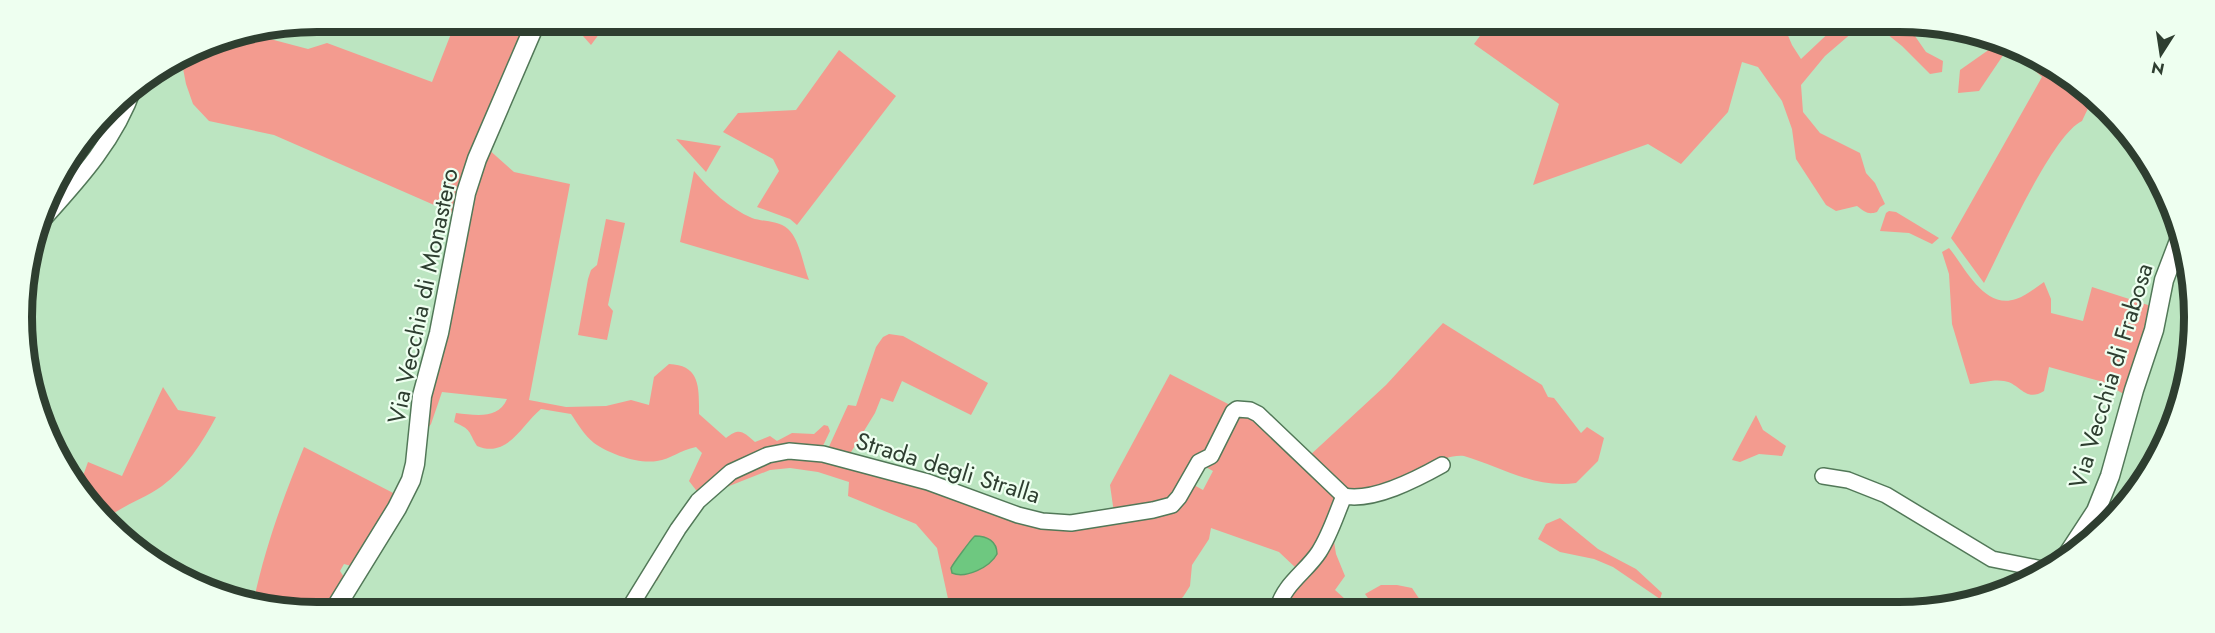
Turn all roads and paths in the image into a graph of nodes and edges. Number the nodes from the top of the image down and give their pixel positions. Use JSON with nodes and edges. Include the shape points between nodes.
{"nodes":[{"id":1,"x":532,"y":32,"type":"edge"},
{"id":2,"x":128,"y":103,"type":"edge"},
{"id":3,"x":53,"y":208,"type":"edge"},
{"id":4,"x":2176,"y":250,"type":"edge"},
{"id":5,"x":1442,"y":465,"type":"dead end"},
{"id":6,"x":1823,"y":476,"type":"dead end"},
{"id":7,"x":1344,"y":496,"type":"junction"},
{"id":8,"x":2079,"y":537,"type":"edge"},
{"id":9,"x":2033,"y":567,"type":"edge"},
{"id":10,"x":339,"y":602,"type":"edge"},
{"id":11,"x":633,"y":602,"type":"edge"},
{"id":12,"x":1280,"y":602,"type":"edge"}],
"edges":[{"from":1,"to":10,"type":"street","name":"Via Vecchia di Monastero","via":[[466,194],[439,333],[421,401],[410,484]]},
{"from":2,"to":3,"type":"street","via":[[103,148]]},
{"from":4,"to":8,"type":"street","name":"Via Vecchia di Frabosa","via":[[2110,476],[2096,511]]},
{"from":5,"to":7,"type":"street","via":[[1395,487],[1359,498]]},
{"from":6,"to":9,"type":"street","via":[[1848,480],[1886,495],[1992,559]]},
{"from":7,"to":11,"type":"street","name":"Strada degli Stralla","via":[[1258,414],[1239,408],[1210,456],[1199,462],[1172,505],[1071,522],[1018,516],[928,482],[823,454],[785,452],[740,466],[706,493],[686,516]]},
{"from":7,"to":12,"type":"street","via":[[1323,545]]}]}
